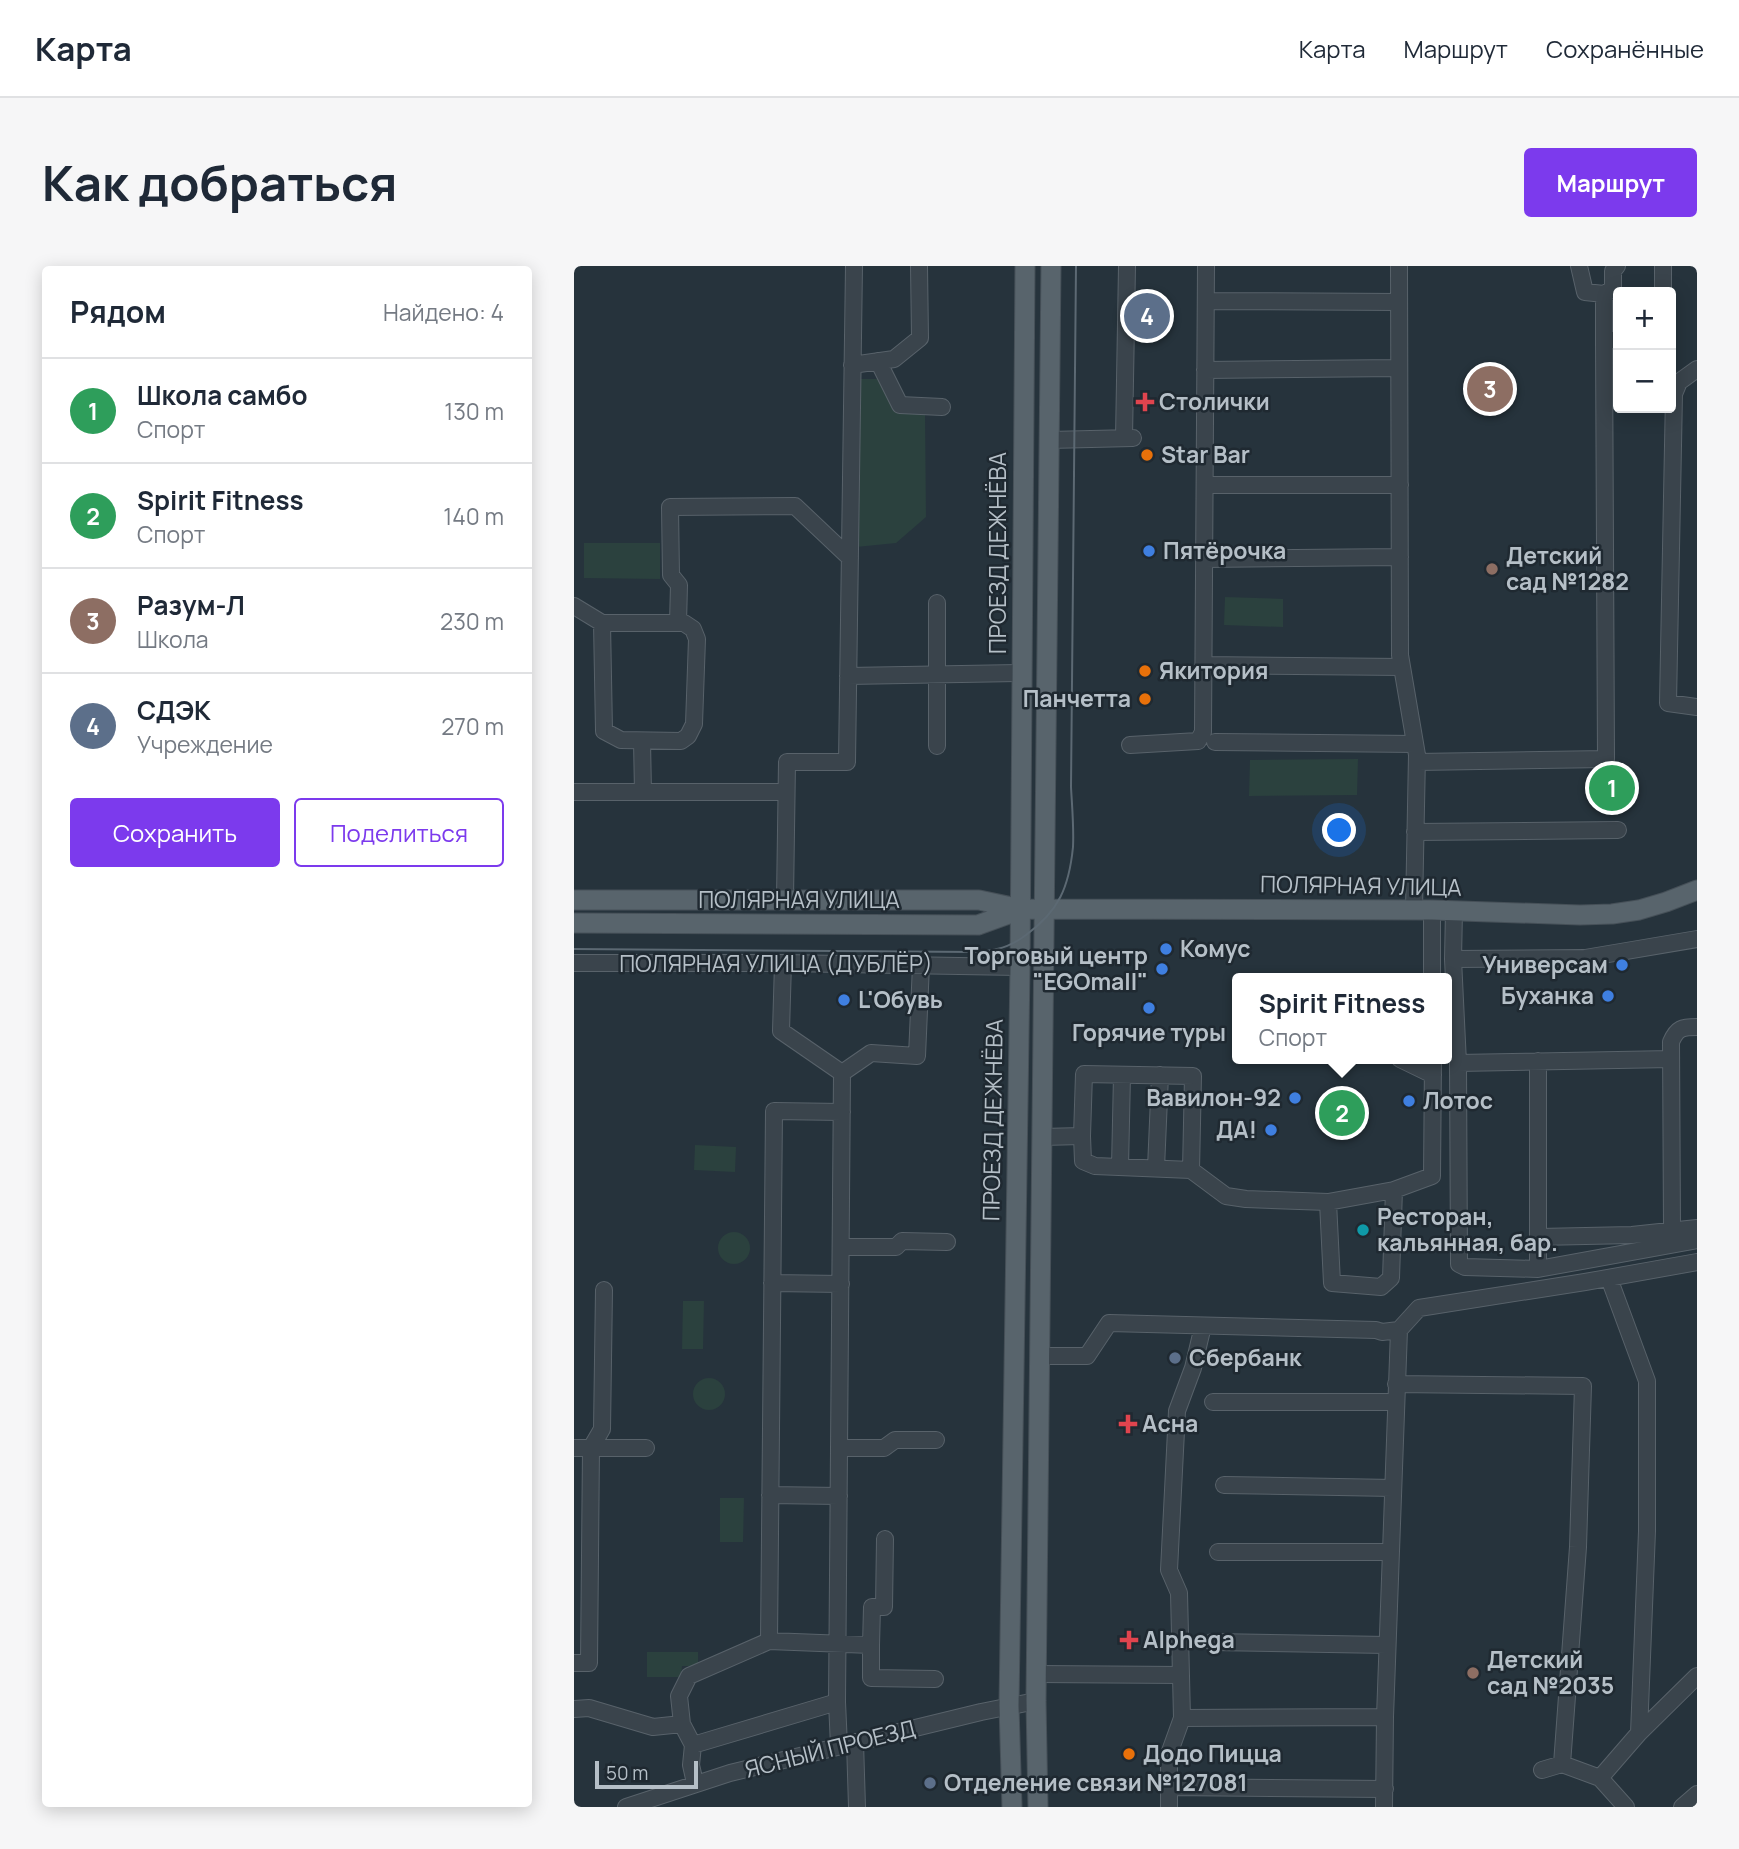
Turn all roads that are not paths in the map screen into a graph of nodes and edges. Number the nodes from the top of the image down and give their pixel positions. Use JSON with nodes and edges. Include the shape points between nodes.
{"nodes":[{"id":1,"x":854,"y":266,"type":"edge"},
{"id":2,"x":919,"y":266,"type":"edge"},
{"id":3,"x":1025,"y":266,"type":"edge"},
{"id":4,"x":1051,"y":266,"type":"edge"},
{"id":5,"x":1126,"y":266,"type":"edge"},
{"id":6,"x":1206,"y":266,"type":"edge"},
{"id":7,"x":1399,"y":266,"type":"edge"},
{"id":8,"x":1579,"y":266,"type":"edge"},
{"id":9,"x":1617,"y":266,"type":"edge"},
{"id":10,"x":1663,"y":266,"type":"edge"},
{"id":11,"x":1663,"y":287,"type":"edge"},
{"id":12,"x":1604,"y":294,"type":"junction"},
{"id":13,"x":1206,"y":301,"type":"junction"},
{"id":14,"x":1399,"y":302,"type":"junction"},
{"id":15,"x":1611,"y":340,"type":"edge"},
{"id":16,"x":878,"y":361,"type":"junction"},
{"id":17,"x":852,"y":365,"type":"junction"},
{"id":18,"x":1399,"y":368,"type":"junction"},
{"id":19,"x":1697,"y":369,"type":"edge"},
{"id":20,"x":1205,"y":370,"type":"junction"},
{"id":21,"x":942,"y":407,"type":"dead end"},
{"id":22,"x":1049,"y":440,"type":"junction"},
{"id":23,"x":1205,"y":485,"type":"junction"},
{"id":24,"x":1400,"y":485,"type":"junction"},
{"id":25,"x":1400,"y":557,"type":"junction"},
{"id":26,"x":850,"y":558,"type":"junction"},
{"id":27,"x":1204,"y":559,"type":"junction"},
{"id":28,"x":937,"y":603,"type":"dead end"},
{"id":29,"x":574,"y":606,"type":"edge"},
{"id":30,"x":602,"y":623,"type":"junction"},
{"id":31,"x":678,"y":623,"type":"junction"},
{"id":32,"x":1203,"y":666,"type":"junction"},
{"id":33,"x":1402,"y":667,"type":"junction"},
{"id":34,"x":1022,"y":673,"type":"junction"},
{"id":35,"x":937,"y":675,"type":"junction"},
{"id":36,"x":848,"y":676,"type":"junction"},
{"id":37,"x":1697,"y":707,"type":"edge"},
{"id":38,"x":642,"y":741,"type":"junction"},
{"id":39,"x":1216,"y":742,"type":"dead end"},
{"id":40,"x":1415,"y":744,"type":"junction"},
{"id":41,"x":1130,"y":745,"type":"dead end"},
{"id":42,"x":937,"y":746,"type":"dead end"},
{"id":43,"x":1417,"y":762,"type":"junction"},
{"id":44,"x":574,"y":792,"type":"edge"},
{"id":45,"x":643,"y":792,"type":"junction"},
{"id":46,"x":786,"y":792,"type":"junction"},
{"id":47,"x":1618,"y":830,"type":"dead end"},
{"id":48,"x":1415,"y":832,"type":"junction"},
{"id":49,"x":1697,"y":890,"type":"edge"},
{"id":50,"x":574,"y":900,"type":"edge"},
{"id":51,"x":785,"y":900,"type":"junction"},
{"id":52,"x":1021,"y":909,"type":"junction"},
{"id":53,"x":1044,"y":910,"type":"junction"},
{"id":54,"x":1423,"y":910,"type":"junction"},
{"id":55,"x":1454,"y":911,"type":"junction"},
{"id":56,"x":574,"y":923,"type":"edge"},
{"id":57,"x":1697,"y":939,"type":"edge"},
{"id":58,"x":1453,"y":959,"type":"junction"},
{"id":59,"x":574,"y":963,"type":"edge"},
{"id":60,"x":783,"y":963,"type":"junction"},
{"id":61,"x":920,"y":965,"type":"junction"},
{"id":62,"x":1020,"y":967,"type":"junction"},
{"id":63,"x":1431,"y":973,"type":"edge"},
{"id":64,"x":1697,"y":1027,"type":"edge"},
{"id":65,"x":1671,"y":1059,"type":"junction"},
{"id":66,"x":1538,"y":1060,"type":"junction"},
{"id":67,"x":1458,"y":1063,"type":"junction"},
{"id":68,"x":1433,"y":1067,"type":"edge"},
{"id":69,"x":842,"y":1073,"type":"junction"},
{"id":70,"x":1122,"y":1075,"type":"junction"},
{"id":71,"x":1160,"y":1075,"type":"junction"},
{"id":72,"x":842,"y":1112,"type":"junction"},
{"id":73,"x":1042,"y":1136,"type":"junction"},
{"id":74,"x":1082,"y":1136,"type":"junction"},
{"id":75,"x":1120,"y":1167,"type":"junction"},
{"id":76,"x":1156,"y":1168,"type":"junction"},
{"id":77,"x":1191,"y":1170,"type":"junction"},
{"id":78,"x":1394,"y":1190,"type":"junction"},
{"id":79,"x":1328,"y":1202,"type":"junction"},
{"id":80,"x":1697,"y":1228,"type":"edge"},
{"id":81,"x":1672,"y":1229,"type":"junction"},
{"id":82,"x":1539,"y":1237,"type":"junction"},
{"id":83,"x":1697,"y":1240,"type":"edge"},
{"id":84,"x":947,"y":1242,"type":"dead end"},
{"id":85,"x":841,"y":1247,"type":"junction"},
{"id":86,"x":1697,"y":1262,"type":"edge"},
{"id":87,"x":1538,"y":1269,"type":"junction"},
{"id":88,"x":1609,"y":1278,"type":"junction"},
{"id":89,"x":772,"y":1283,"type":"junction"},
{"id":90,"x":841,"y":1284,"type":"junction"},
{"id":91,"x":604,"y":1290,"type":"dead end"},
{"id":92,"x":1203,"y":1326,"type":"junction"},
{"id":93,"x":1399,"y":1330,"type":"junction"},
{"id":94,"x":1040,"y":1356,"type":"junction"},
{"id":95,"x":1396,"y":1384,"type":"junction"},
{"id":96,"x":1213,"y":1402,"type":"dead end"},
{"id":97,"x":1396,"y":1402,"type":"junction"},
{"id":98,"x":936,"y":1440,"type":"dead end"},
{"id":99,"x":574,"y":1448,"type":"edge"},
{"id":100,"x":591,"y":1448,"type":"junction"},
{"id":101,"x":646,"y":1448,"type":"dead end"},
{"id":102,"x":840,"y":1448,"type":"junction"},
{"id":103,"x":1224,"y":1485,"type":"dead end"},
{"id":104,"x":1393,"y":1488,"type":"junction"},
{"id":105,"x":770,"y":1495,"type":"junction"},
{"id":106,"x":839,"y":1496,"type":"junction"},
{"id":107,"x":886,"y":1539,"type":"dead end"},
{"id":108,"x":1218,"y":1552,"type":"dead end"},
{"id":109,"x":1390,"y":1552,"type":"junction"},
{"id":110,"x":769,"y":1641,"type":"junction"},
{"id":111,"x":876,"y":1642,"type":"junction"},
{"id":112,"x":1212,"y":1642,"type":"dead end"},
{"id":113,"x":838,"y":1644,"type":"junction"},
{"id":114,"x":1387,"y":1644,"type":"junction"},
{"id":115,"x":574,"y":1663,"type":"edge"},
{"id":116,"x":1037,"y":1674,"type":"junction"},
{"id":117,"x":1181,"y":1675,"type":"junction"},
{"id":118,"x":1697,"y":1676,"type":"edge"},
{"id":119,"x":935,"y":1679,"type":"dead end"},
{"id":120,"x":1037,"y":1700,"type":"junction"},
{"id":121,"x":837,"y":1702,"type":"junction"},
{"id":122,"x":1009,"y":1706,"type":"junction"},
{"id":123,"x":574,"y":1709,"type":"edge"},
{"id":124,"x":1385,"y":1717,"type":"junction"},
{"id":125,"x":1182,"y":1718,"type":"junction"},
{"id":126,"x":682,"y":1724,"type":"junction"},
{"id":127,"x":1639,"y":1733,"type":"junction"},
{"id":128,"x":855,"y":1742,"type":"junction"},
{"id":129,"x":693,"y":1745,"type":"junction"},
{"id":130,"x":839,"y":1746,"type":"junction"},
{"id":131,"x":1562,"y":1764,"type":"junction"},
{"id":132,"x":1542,"y":1770,"type":"dead end"},
{"id":133,"x":1600,"y":1778,"type":"junction"},
{"id":134,"x":695,"y":1783,"type":"junction"},
{"id":135,"x":1169,"y":1787,"type":"junction"},
{"id":136,"x":1385,"y":1789,"type":"junction"},
{"id":137,"x":1697,"y":1794,"type":"edge"},
{"id":138,"x":626,"y":1807,"type":"edge"},
{"id":139,"x":857,"y":1807,"type":"edge"},
{"id":140,"x":1012,"y":1807,"type":"edge"},
{"id":141,"x":1038,"y":1807,"type":"edge"},
{"id":142,"x":1169,"y":1807,"type":"edge"},
{"id":143,"x":1384,"y":1807,"type":"edge"},
{"id":144,"x":1626,"y":1807,"type":"edge"},
{"id":145,"x":1682,"y":1807,"type":"edge"}],
"edges":[{"from":1,"to":17,"type":"street"},
{"from":2,"to":16,"type":"street","via":[[920,338],[894,359]]},
{"from":3,"to":34,"type":"main road","name":"ПРОЕЗД ДЕЖНЁВА"},
{"from":4,"to":22,"type":"main road"},
{"from":5,"to":22,"type":"street","via":[[1128,438]]},
{"from":6,"to":13,"type":"street"},
{"from":7,"to":14,"type":"street"},
{"from":8,"to":12,"type":"street","via":[[1585,292]]},
{"from":9,"to":12,"type":"street","via":[[1613,289]]},
{"from":10,"to":11,"type":"street"},
{"from":12,"to":15,"type":"street"},
{"from":13,"to":14,"type":"street"},
{"from":13,"to":20,"type":"street"},
{"from":14,"to":18,"type":"street"},
{"from":15,"to":43,"type":"street","via":[[1606,759]]},
{"from":16,"to":17,"type":"street"},
{"from":16,"to":21,"type":"street","via":[[900,405]]},
{"from":17,"to":26,"type":"street"},
{"from":18,"to":20,"type":"street"},
{"from":18,"to":24,"type":"street"},
{"from":19,"to":37,"type":"street","via":[[1679,382],[1674,394],[1668,703]]},
{"from":20,"to":23,"type":"street"},
{"from":22,"to":53,"type":"main road"},
{"from":23,"to":24,"type":"street"},
{"from":23,"to":27,"type":"street"},
{"from":24,"to":25,"type":"street"},
{"from":25,"to":27,"type":"street"},
{"from":25,"to":33,"type":"street"},
{"from":26,"to":31,"type":"street","via":[[794,506],[670,508],[671,575],[680,585]]},
{"from":26,"to":36,"type":"street"},
{"from":27,"to":32,"type":"street"},
{"from":28,"to":35,"type":"street"},
{"from":29,"to":30,"type":"street"},
{"from":30,"to":31,"type":"street"},
{"from":30,"to":38,"type":"street","via":[[604,731],[621,740]]},
{"from":31,"to":38,"type":"street","via":[[693,629],[697,639],[694,724],[681,741]]},
{"from":32,"to":33,"type":"street"},
{"from":32,"to":41,"type":"street","via":[[1203,732],[1198,741]]},
{"from":33,"to":40,"type":"street"},
{"from":34,"to":35,"type":"street"},
{"from":34,"to":52,"type":"main road","name":"ПРОЕЗД ДЕЖНЁВА"},
{"from":35,"to":36,"type":"street"},
{"from":35,"to":42,"type":"street"},
{"from":36,"to":46,"type":"street","via":[[847,762],[787,762]]},
{"from":38,"to":45,"type":"street"},
{"from":39,"to":40,"type":"street"},
{"from":40,"to":43,"type":"street"},
{"from":43,"to":48,"type":"street"},
{"from":44,"to":45,"type":"street"},
{"from":45,"to":46,"type":"street"},
{"from":46,"to":51,"type":"street"},
{"from":47,"to":48,"type":"street"},
{"from":48,"to":54,"type":"street"},
{"from":49,"to":55,"type":"main road","name":"ПОЛЯРНАЯ УЛИЦА","via":[[1657,905],[1612,914]]},
{"from":50,"to":51,"type":"main road","name":"ПОЛЯРНАЯ УЛИЦА"},
{"from":51,"to":52,"type":"main road","name":"ПОЛЯРНАЯ УЛИЦА","via":[[979,900]]},
{"from":52,"to":53,"type":"main road","name":"ПОЛЯРНАЯ УЛИЦА"},
{"from":52,"to":56,"type":"main road","name":"ПОЛЯРНАЯ УЛИЦА","via":[[978,925]]},
{"from":52,"to":62,"type":"main road","name":"ПРОЕЗД ДЕЖНЁВА"},
{"from":53,"to":54,"type":"main road","name":"ПОЛЯРНАЯ УЛИЦА"},
{"from":53,"to":73,"type":"main road"},
{"from":54,"to":55,"type":"main road","name":"ПОЛЯРНАЯ УЛИЦА"},
{"from":54,"to":63,"type":"street"},
{"from":55,"to":58,"type":"street"},
{"from":57,"to":58,"type":"street","via":[[1585,958]]},
{"from":58,"to":67,"type":"street"},
{"from":59,"to":60,"type":"street","name":"ПОЛЯРНАЯ УЛИЦА (ДУБЛЁР)"},
{"from":60,"to":61,"type":"street","name":"ПОЛЯРНАЯ УЛИЦА (ДУБЛЁР)"},
{"from":60,"to":69,"type":"street","via":[[781,1031]]},
{"from":61,"to":62,"type":"street","name":"ПОЛЯРНАЯ УЛИЦА (ДУБЛЁР)"},
{"from":61,"to":69,"type":"street","via":[[917,1056],[870,1053]]},
{"from":62,"to":122,"type":"main road","name":"ПРОЕЗД ДЕЖНЁВА"},
{"from":64,"to":65,"type":"street","via":[[1675,1032]]},
{"from":65,"to":66,"type":"street"},
{"from":65,"to":81,"type":"street"},
{"from":66,"to":67,"type":"street"},
{"from":66,"to":82,"type":"street"},
{"from":67,"to":87,"type":"street","via":[[1460,1264]]},
{"from":68,"to":78,"type":"street","via":[[1432,1177]]},
{"from":69,"to":72,"type":"street"},
{"from":70,"to":71,"type":"street"},
{"from":70,"to":74,"type":"street","via":[[1084,1074]]},
{"from":70,"to":75,"type":"street"},
{"from":71,"to":76,"type":"street"},
{"from":71,"to":77,"type":"street","via":[[1193,1076]]},
{"from":72,"to":85,"type":"street"},
{"from":72,"to":89,"type":"street","via":[[774,1111]]},
{"from":73,"to":74,"type":"street"},
{"from":73,"to":94,"type":"main road"},
{"from":74,"to":75,"type":"street","via":[[1083,1161]]},
{"from":75,"to":76,"type":"street"},
{"from":76,"to":77,"type":"street"},
{"from":77,"to":79,"type":"street","via":[[1226,1196]]},
{"from":78,"to":79,"type":"street"},
{"from":78,"to":79,"type":"street","via":[[1391,1278],[1381,1287],[1332,1283]]},
{"from":80,"to":81,"type":"street"},
{"from":81,"to":82,"type":"street","via":[[1632,1235]]},
{"from":82,"to":87,"type":"street"},
{"from":83,"to":87,"type":"street"},
{"from":84,"to":85,"type":"street"},
{"from":85,"to":90,"type":"street"},
{"from":86,"to":88,"type":"street"},
{"from":88,"to":93,"type":"street","via":[[1419,1308]]},
{"from":88,"to":127,"type":"street","via":[[1647,1381]]},
{"from":89,"to":90,"type":"street"},
{"from":89,"to":105,"type":"street"},
{"from":90,"to":102,"type":"street"},
{"from":91,"to":100,"type":"street","via":[[602,1429]]},
{"from":92,"to":93,"type":"street"},
{"from":92,"to":94,"type":"street","via":[[1109,1324],[1087,1356]]},
{"from":92,"to":117,"type":"street","via":[[1177,1411],[1169,1570],[1179,1592]]},
{"from":93,"to":95,"type":"street"},
{"from":94,"to":116,"type":"main road"},
{"from":95,"to":97,"type":"street"},
{"from":95,"to":131,"type":"street","via":[[1583,1386],[1578,1547]]},
{"from":96,"to":97,"type":"street"},
{"from":97,"to":104,"type":"street"},
{"from":98,"to":102,"type":"street","via":[[895,1440],[884,1448]]},
{"from":99,"to":100,"type":"street"},
{"from":100,"to":101,"type":"street"},
{"from":100,"to":115,"type":"street","via":[[589,1663]]},
{"from":102,"to":106,"type":"street"},
{"from":103,"to":104,"type":"street"},
{"from":104,"to":109,"type":"street"},
{"from":105,"to":106,"type":"street"},
{"from":105,"to":110,"type":"street"},
{"from":106,"to":113,"type":"street"},
{"from":107,"to":111,"type":"street","via":[[884,1607],[872,1607]]},
{"from":108,"to":109,"type":"street"},
{"from":109,"to":114,"type":"street"},
{"from":110,"to":113,"type":"street"},
{"from":110,"to":126,"type":"street","via":[[689,1676],[679,1696]]},
{"from":111,"to":113,"type":"street"},
{"from":111,"to":119,"type":"street","via":[[870,1678]]},
{"from":112,"to":114,"type":"street"},
{"from":113,"to":121,"type":"street"},
{"from":114,"to":124,"type":"street"},
{"from":116,"to":117,"type":"street"},
{"from":116,"to":120,"type":"main road"},
{"from":117,"to":125,"type":"street"},
{"from":118,"to":127,"type":"street"},
{"from":120,"to":122,"type":"street","name":"ЯСНЫЙ ПРОЕЗД"},
{"from":120,"to":141,"type":"main road"},
{"from":121,"to":129,"type":"street"},
{"from":121,"to":130,"type":"street"},
{"from":122,"to":128,"type":"street","name":"ЯСНЫЙ ПРОЕЗД"},
{"from":122,"to":140,"type":"main road","name":"ПРОЕЗД ДЕЖНЁВА"},
{"from":123,"to":126,"type":"street","via":[[589,1708],[653,1727]]},
{"from":124,"to":125,"type":"street"},
{"from":124,"to":136,"type":"street"},
{"from":125,"to":135,"type":"street","via":[[1169,1754]]},
{"from":126,"to":129,"type":"street"},
{"from":127,"to":133,"type":"street"},
{"from":128,"to":130,"type":"street","name":"ЯСНЫЙ ПРОЕЗД"},
{"from":128,"to":139,"type":"street"},
{"from":129,"to":134,"type":"street"},
{"from":130,"to":134,"type":"street","name":"ЯСНЫЙ ПРОЕЗД"},
{"from":131,"to":132,"type":"street"},
{"from":131,"to":133,"type":"street"},
{"from":133,"to":144,"type":"street"},
{"from":134,"to":138,"type":"street","name":"ЯСНЫЙ ПРОЕЗД"},
{"from":135,"to":136,"type":"street"},
{"from":135,"to":142,"type":"street"},
{"from":136,"to":143,"type":"street"},
{"from":137,"to":145,"type":"street"}]}
